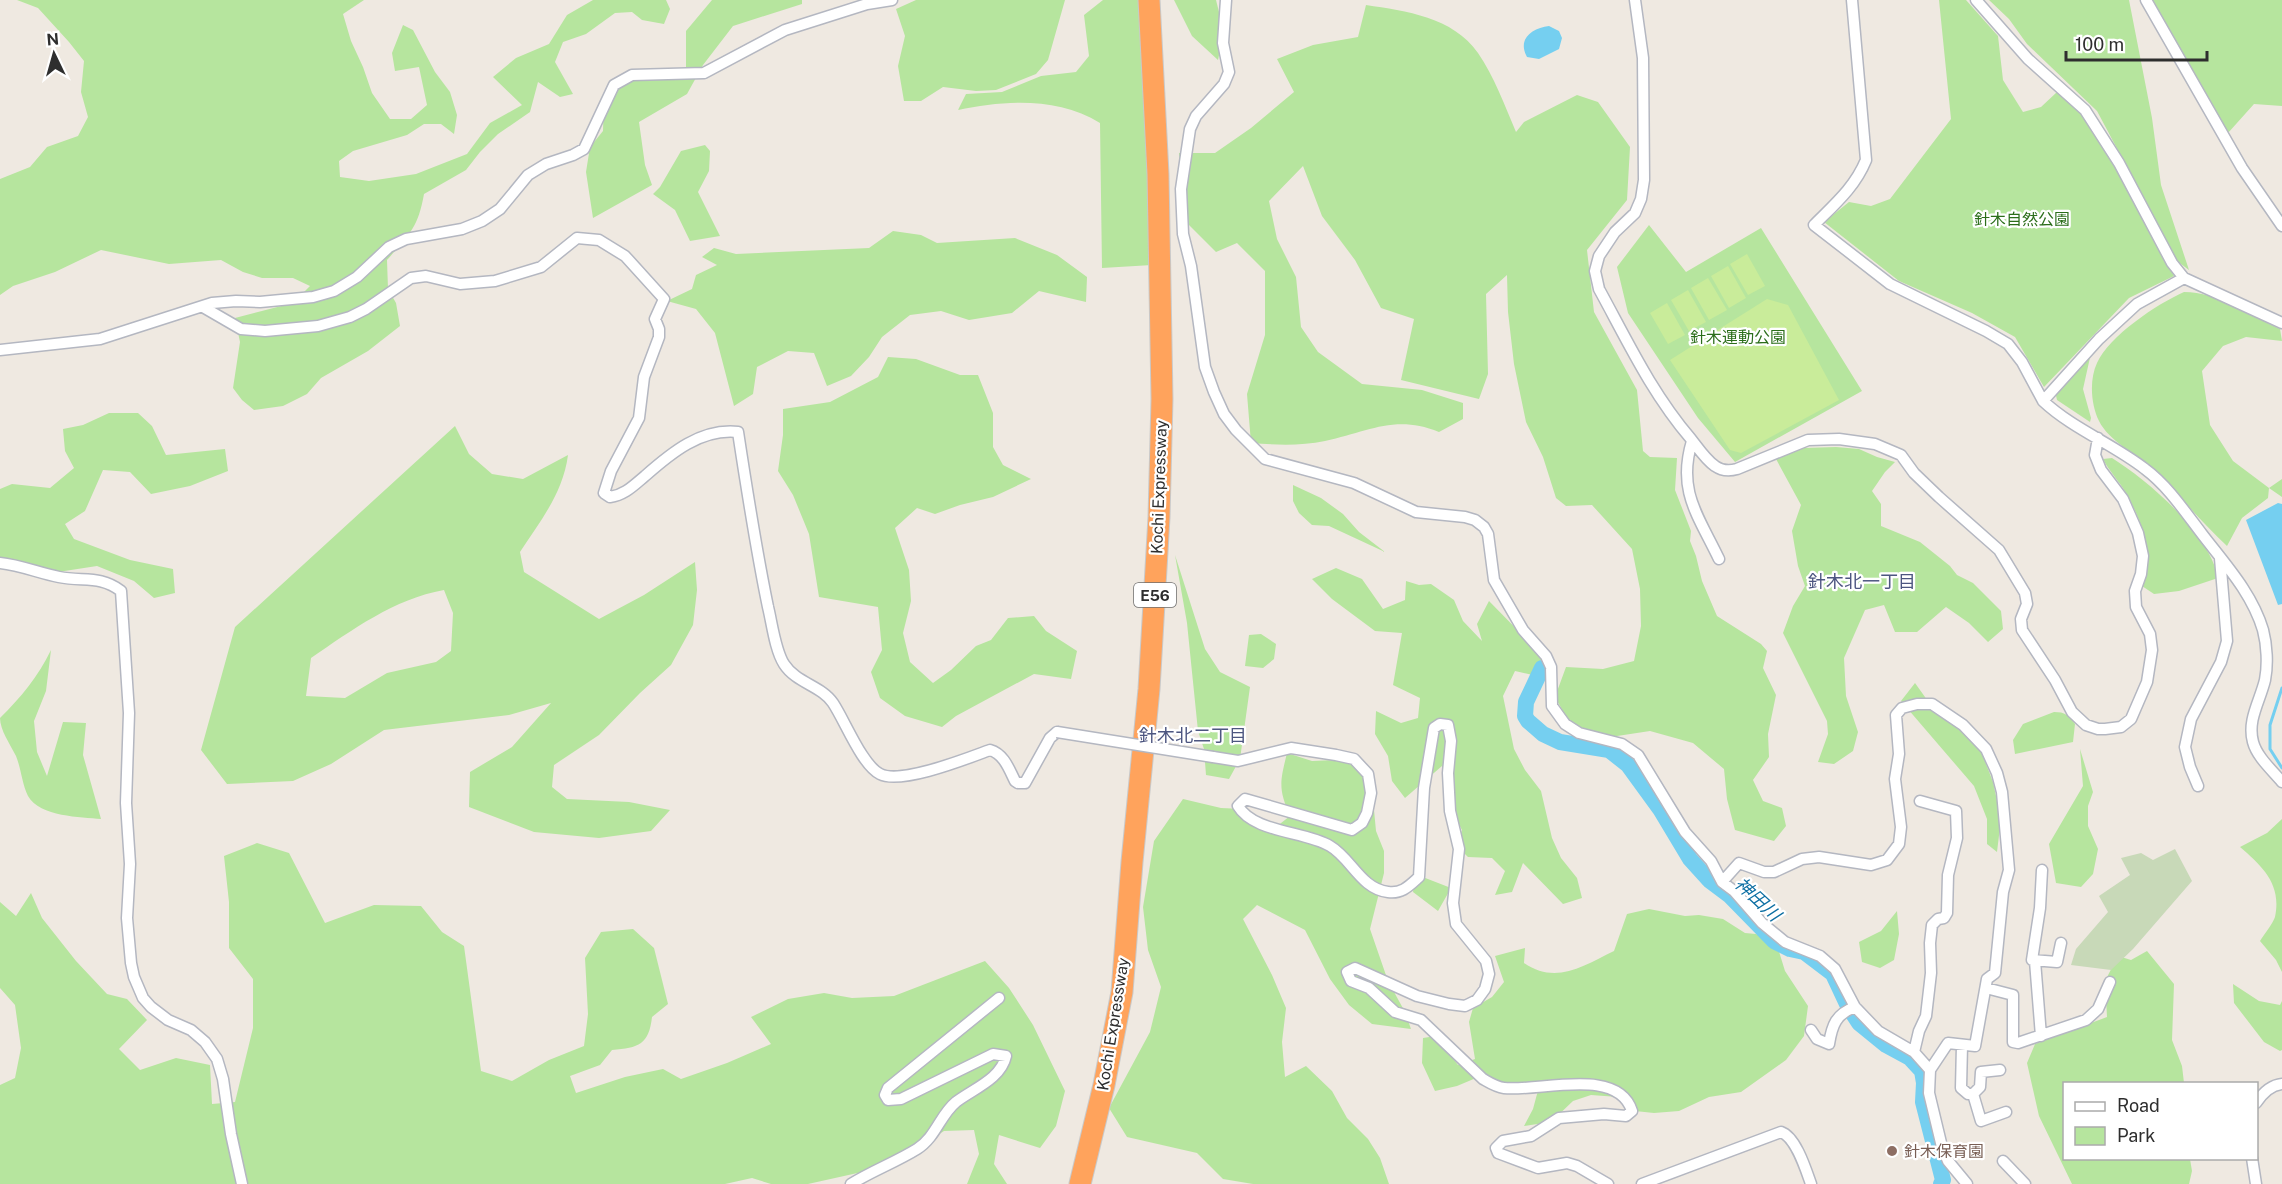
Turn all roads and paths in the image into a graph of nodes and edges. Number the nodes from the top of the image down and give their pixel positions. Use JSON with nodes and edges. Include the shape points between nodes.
{"nodes":[{"id":1,"x":892,"y":0,"type":"edge"},
{"id":2,"x":1149,"y":0,"type":"edge"},
{"id":3,"x":1226,"y":0,"type":"edge"},
{"id":4,"x":1635,"y":0,"type":"edge"},
{"id":5,"x":1852,"y":0,"type":"edge"},
{"id":6,"x":1976,"y":0,"type":"edge"},
{"id":7,"x":2146,"y":0,"type":"edge"},
{"id":8,"x":2282,"y":226,"type":"edge"},
{"id":9,"x":2184,"y":278,"type":"junction"},
{"id":10,"x":203,"y":307,"type":"junction"},
{"id":11,"x":2282,"y":323,"type":"edge"},
{"id":12,"x":0,"y":350,"type":"edge"},
{"id":13,"x":2043,"y":401,"type":"junction"},
{"id":14,"x":2098,"y":438,"type":"junction"},
{"id":15,"x":1692,"y":441,"type":"junction"},
{"id":16,"x":2220,"y":558,"type":"junction"},
{"id":17,"x":1719,"y":559,"type":"dead end"},
{"id":18,"x":0,"y":563,"type":"edge"},
{"id":19,"x":2282,"y":782,"type":"edge"},
{"id":20,"x":2198,"y":786,"type":"dead end"},
{"id":21,"x":1920,"y":801,"type":"dead end"},
{"id":22,"x":2042,"y":870,"type":"dead end"},
{"id":23,"x":1722,"y":882,"type":"junction"},
{"id":24,"x":2061,"y":943,"type":"dead end"},
{"id":25,"x":2035,"y":961,"type":"junction"},
{"id":26,"x":2110,"y":982,"type":"dead end"},
{"id":27,"x":1986,"y":988,"type":"junction"},
{"id":28,"x":999,"y":998,"type":"dead end"},
{"id":29,"x":1855,"y":1007,"type":"junction"},
{"id":30,"x":1811,"y":1030,"type":"dead end"},
{"id":31,"x":2041,"y":1036,"type":"junction"},
{"id":32,"x":1962,"y":1045,"type":"junction"},
{"id":33,"x":1914,"y":1052,"type":"junction"},
{"id":34,"x":1930,"y":1070,"type":"junction"},
{"id":35,"x":2000,"y":1070,"type":"dead end"},
{"id":36,"x":2282,"y":1084,"type":"edge"},
{"id":37,"x":1973,"y":1094,"type":"junction"},
{"id":38,"x":2258,"y":1100,"type":"edge"},
{"id":39,"x":2006,"y":1112,"type":"dead end"},
{"id":40,"x":2252,"y":1160,"type":"edge"},
{"id":41,"x":2003,"y":1161,"type":"dead end"},
{"id":42,"x":242,"y":1184,"type":"edge"},
{"id":43,"x":851,"y":1184,"type":"edge"},
{"id":44,"x":1080,"y":1184,"type":"edge"},
{"id":45,"x":1608,"y":1184,"type":"edge"},
{"id":46,"x":1642,"y":1184,"type":"edge"},
{"id":47,"x":1811,"y":1184,"type":"edge"},
{"id":48,"x":1967,"y":1184,"type":"edge"},
{"id":49,"x":2025,"y":1184,"type":"edge"},
{"id":50,"x":2256,"y":1184,"type":"edge"}],
"edges":[{"from":1,"to":10,"type":"street","via":[[785,30],[704,73],[658,73],[622,79],[614,85],[585,149],[528,175],[500,208],[482,221],[389,246],[357,277],[334,291],[313,297],[212,303]]},
{"from":2,"to":44,"type":"highway","name":"Kochi Expressway","number":"E56","via":[[1158,174],[1162,399],[1151,666],[1122,992]]},
{"from":3,"to":23,"type":"street","via":[[1223,44],[1229,72],[1190,129],[1181,189],[1183,234],[1205,367],[1224,414],[1265,459],[1353,483],[1416,512],[1465,517],[1484,527],[1494,580],[1517,621],[1551,667],[1552,706],[1565,724],[1579,733],[1622,744],[1638,754],[1685,832],[1711,861]]},
{"from":4,"to":15,"type":"street","via":[[1643,58],[1644,180],[1635,213],[1615,232],[1599,256],[1595,271],[1599,289],[1654,392]]},
{"from":5,"to":13,"type":"street","via":[[1866,160],[1850,189],[1814,225],[1890,284],[2008,344]]},
{"from":6,"to":9,"type":"street","via":[[2028,59],[2085,110]]},
{"from":7,"to":8,"type":"street","via":[[2242,168]]},
{"from":9,"to":11,"type":"street"},
{"from":9,"to":13,"type":"street","via":[[2137,304]]},
{"from":10,"to":12,"type":"street","via":[[100,339]]},
{"from":10,"to":45,"type":"street","bridge":true,"via":[[241,329],[318,326],[366,309],[411,278],[426,276],[460,284],[495,281],[541,267],[577,238],[599,240],[625,256],[664,299],[655,319],[659,336],[644,377],[639,418],[604,493],[610,497],[622,495],[666,456],[692,441],[738,432],[760,568],[783,663],[796,677],[832,701],[858,747],[881,775],[921,773],[990,750],[1005,760],[1015,781],[1025,783],[1057,732],[1238,761],[1292,748],[1336,754],[1354,759],[1368,774],[1371,793],[1367,813],[1362,824],[1352,830],[1245,799],[1238,806],[1242,813],[1265,825],[1331,846],[1374,888],[1388,893],[1404,891],[1419,877],[1424,788],[1434,728],[1448,725],[1450,811],[1459,849],[1453,903],[1456,924],[1486,961],[1489,974],[1485,989],[1477,1000],[1465,1006],[1417,996],[1355,968],[1347,972],[1351,981],[1370,988],[1395,1012],[1421,1020],[1494,1086],[1599,1085],[1629,1101],[1632,1111],[1626,1116],[1559,1118],[1531,1136],[1503,1141],[1496,1148],[1498,1153],[1538,1168],[1567,1163],[1577,1166]]},
{"from":13,"to":14,"type":"street","via":[[2058,415]]},
{"from":14,"to":15,"type":"street","via":[[2095,455],[2101,470],[2123,500],[2138,533],[2143,556],[2135,591],[2136,607],[2150,634],[2152,650],[2146,682],[2131,719],[2121,727],[2098,729],[2086,725],[2072,712],[2022,630],[2025,593],[1999,550],[1914,473],[1901,455],[1875,444],[1808,440],[1728,471],[1717,467]]},
{"from":14,"to":16,"type":"street","via":[[2146,469],[2175,499]]},
{"from":15,"to":17,"type":"street","via":[[1685,480],[1688,494]]},
{"from":16,"to":19,"type":"street","via":[[2243,588],[2263,632],[2265,680],[2251,727],[2253,743]]},
{"from":16,"to":20,"type":"street","via":[[2227,641],[2221,662],[2191,719],[2185,747]]},
{"from":18,"to":42,"type":"street","via":[[57,577],[99,579],[121,591],[129,713],[126,803],[131,963],[143,998],[168,1020],[191,1030],[217,1059]]},
{"from":21,"to":33,"type":"street","via":[[1956,811],[1957,838],[1948,875],[1947,913],[1932,925],[1926,1016]]},
{"from":22,"to":25,"type":"street","via":[[2032,949]]},
{"from":23,"to":27,"type":"street","via":[[1739,863],[1774,872],[1819,856],[1871,865],[1887,860],[1899,844],[1901,827],[1895,779],[1899,754],[1896,715],[1902,708],[1932,704],[1963,725],[1986,749],[2002,792],[2009,870],[2003,891],[1995,973],[1987,979]]},
{"from":23,"to":29,"type":"street","via":[[1785,942],[1804,947],[1835,969]]},
{"from":24,"to":25,"type":"street","via":[[2056,962]]},
{"from":25,"to":31,"type":"street"},
{"from":26,"to":31,"type":"street","via":[[2098,1009],[2086,1020]]},
{"from":27,"to":31,"type":"street","via":[[2013,995],[2013,1042]]},
{"from":27,"to":32,"type":"street","via":[[1976,1046]]},
{"from":28,"to":43,"type":"street","via":[[888,1088],[885,1095],[888,1101],[901,1099],[993,1054],[1006,1056],[1004,1066],[953,1104],[930,1140]]},
{"from":29,"to":30,"type":"street","via":[[1832,1026],[1829,1044],[1817,1039]]},
{"from":29,"to":33,"type":"street","via":[[1878,1031]]},
{"from":32,"to":34,"type":"street","via":[[1948,1043]]},
{"from":32,"to":37,"type":"street","via":[[1961,1088]]},
{"from":33,"to":34,"type":"street"},
{"from":34,"to":48,"type":"street","via":[[1929,1093],[1942,1147]]},
{"from":35,"to":37,"type":"street","via":[[1981,1072],[1980,1087]]},
{"from":36,"to":38,"type":"street","via":[[2263,1092]]},
{"from":37,"to":39,"type":"street","via":[[1981,1121]]},
{"from":40,"to":50,"type":"street"},
{"from":41,"to":49,"type":"street"},
{"from":46,"to":47,"type":"street","via":[[1781,1132],[1794,1145]]}]}
